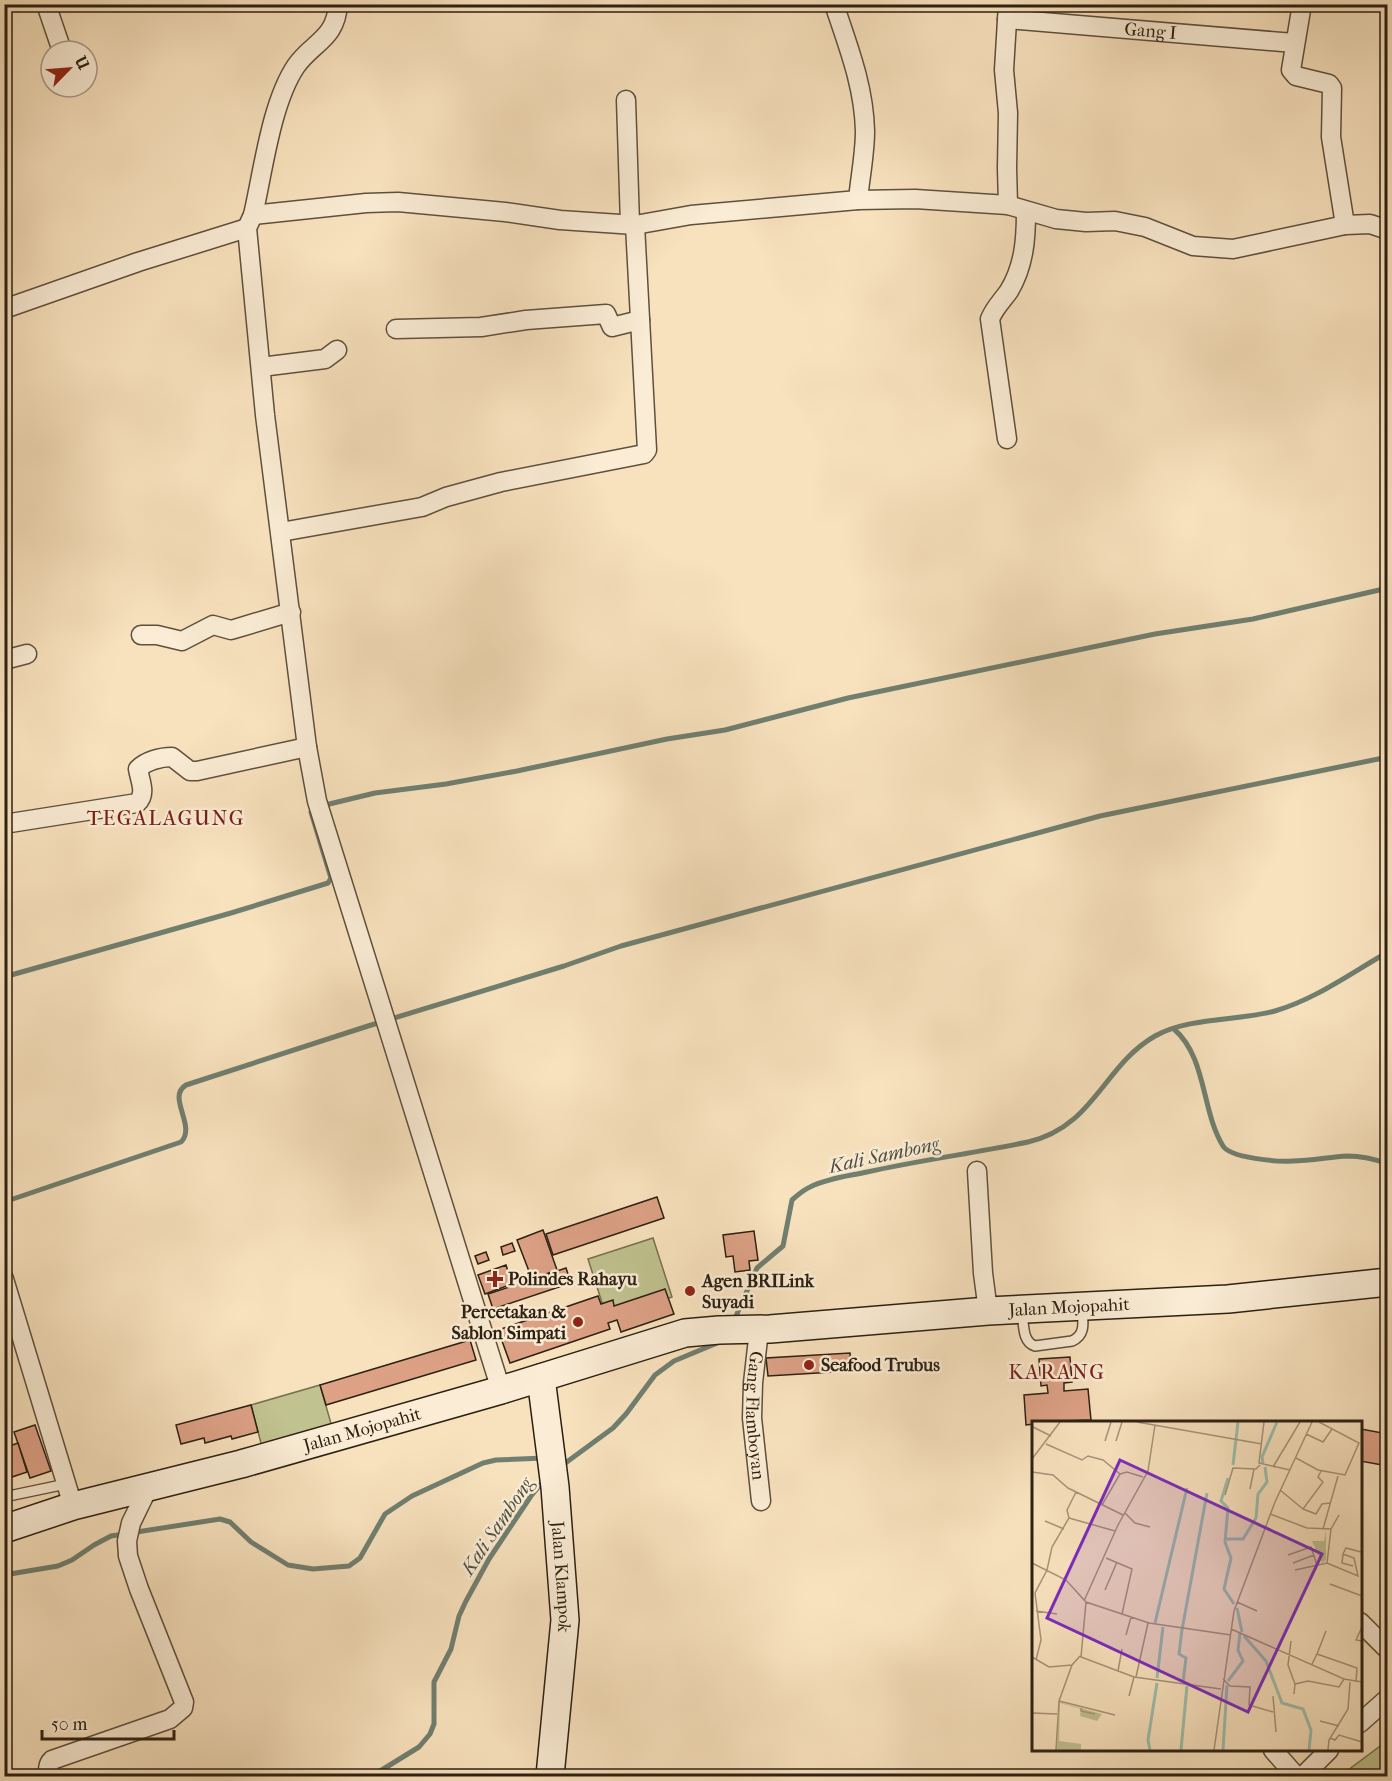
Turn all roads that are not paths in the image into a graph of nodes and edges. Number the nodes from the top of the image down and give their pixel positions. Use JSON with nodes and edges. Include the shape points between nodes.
{"nodes":[{"id":1,"x":46,"y":4,"type":"edge"},
{"id":2,"x":338,"y":4,"type":"edge"},
{"id":3,"x":834,"y":4,"type":"edge"},
{"id":4,"x":1302,"y":4,"type":"edge"},
{"id":5,"x":1007,"y":12,"type":"edge"},
{"id":6,"x":58,"y":39,"type":"edge"},
{"id":7,"x":1294,"y":43,"type":"junction"},
{"id":8,"x":626,"y":100,"type":"dead end"},
{"id":9,"x":858,"y":200,"type":"junction"},
{"id":10,"x":1008,"y":206,"type":"junction"},
{"id":11,"x":1026,"y":212,"type":"junction"},
{"id":12,"x":250,"y":222,"type":"junction"},
{"id":13,"x":633,"y":224,"type":"junction"},
{"id":14,"x":1345,"y":225,"type":"junction"},
{"id":15,"x":1388,"y":230,"type":"edge"},
{"id":16,"x":4,"y":309,"type":"edge"},
{"id":17,"x":640,"y":320,"type":"junction"},
{"id":18,"x":396,"y":329,"type":"dead end"},
{"id":19,"x":337,"y":350,"type":"dead end"},
{"id":20,"x":261,"y":367,"type":"junction"},
{"id":21,"x":1007,"y":439,"type":"dead end"},
{"id":22,"x":281,"y":532,"type":"junction"},
{"id":23,"x":291,"y":612,"type":"junction"},
{"id":24,"x":141,"y":635,"type":"dead end"},
{"id":25,"x":27,"y":654,"type":"dead end"},
{"id":26,"x":4,"y":660,"type":"edge"},
{"id":27,"x":307,"y":747,"type":"junction"},
{"id":28,"x":4,"y":824,"type":"edge"},
{"id":29,"x":977,"y":1171,"type":"dead end"},
{"id":30,"x":4,"y":1279,"type":"edge"},
{"id":31,"x":1388,"y":1282,"type":"edge"},
{"id":32,"x":1082,"y":1306,"type":"junction"},
{"id":33,"x":1021,"y":1309,"type":"junction"},
{"id":34,"x":988,"y":1311,"type":"junction"},
{"id":35,"x":754,"y":1330,"type":"junction"},
{"id":36,"x":541,"y":1378,"type":"junction"},
{"id":37,"x":501,"y":1390,"type":"junction"},
{"id":38,"x":149,"y":1486,"type":"junction"},
{"id":39,"x":70,"y":1495,"type":"junction"},
{"id":40,"x":4,"y":1497,"type":"edge"},
{"id":41,"x":761,"y":1501,"type":"dead end"},
{"id":42,"x":43,"y":1503,"type":"junction"},
{"id":43,"x":4,"y":1529,"type":"edge"},
{"id":44,"x":1362,"y":1624,"type":"edge"},
{"id":45,"x":1388,"y":1650,"type":"edge"},
{"id":46,"x":1388,"y":1698,"type":"edge"},
{"id":47,"x":1362,"y":1721,"type":"edge"},
{"id":48,"x":1274,"y":1751,"type":"edge"},
{"id":49,"x":1327,"y":1751,"type":"edge"},
{"id":50,"x":49,"y":1776,"type":"edge"},
{"id":51,"x":550,"y":1776,"type":"edge"},
{"id":52,"x":1296,"y":1776,"type":"edge"},
{"id":53,"x":1303,"y":1776,"type":"edge"}],
"edges":[{"from":1,"to":6,"type":"street"},
{"from":2,"to":12,"type":"street","via":[[338,16],[330,31],[296,66],[277,108]]},
{"from":3,"to":9,"type":"street","via":[[851,50],[862,100],[865,132]]},
{"from":4,"to":7,"type":"street"},
{"from":5,"to":7,"type":"street","name":"Gang I"},
{"from":5,"to":10,"type":"street","via":[[1004,70]]},
{"from":7,"to":14,"type":"street","via":[[1293,74],[1332,88],[1331,137]]},
{"from":8,"to":13,"type":"street"},
{"from":9,"to":10,"type":"street","via":[[915,199]]},
{"from":9,"to":13,"type":"street"},
{"from":10,"to":11,"type":"street"},
{"from":11,"to":14,"type":"street","via":[[1056,219],[1115,221],[1145,227],[1193,246],[1233,249]]},
{"from":11,"to":21,"type":"street","via":[[1025,246],[1017,274],[990,318]]},
{"from":12,"to":13,"type":"street","via":[[366,203],[398,202]]},
{"from":12,"to":16,"type":"street"},
{"from":12,"to":20,"type":"street"},
{"from":13,"to":17,"type":"street"},
{"from":14,"to":15,"type":"street","via":[[1370,224]]},
{"from":17,"to":18,"type":"street","via":[[612,327],[606,314],[481,327]]},
{"from":17,"to":22,"type":"street","via":[[647,450],[644,454],[501,482],[422,507]]},
{"from":19,"to":20,"type":"street","via":[[325,359]]},
{"from":20,"to":22,"type":"street"},
{"from":22,"to":23,"type":"street"},
{"from":23,"to":24,"type":"street","via":[[236,630],[213,625],[184,641]]},
{"from":23,"to":27,"type":"street"},
{"from":25,"to":26,"type":"street"},
{"from":27,"to":28,"type":"street","via":[[197,771],[190,771],[172,757],[159,759],[138,770],[143,793],[137,803]]},
{"from":27,"to":37,"type":"street","via":[[323,819]]},
{"from":29,"to":34,"type":"street"},
{"from":30,"to":39,"type":"street"},
{"from":31,"to":32,"type":"street","name":"Jalan Mojopahit","via":[[1228,1299]]},
{"from":32,"to":33,"type":"street","name":"Jalan Mojopahit"},
{"from":32,"to":33,"type":"lane","via":[[1083,1330],[1078,1339],[1035,1346],[1027,1340]]},
{"from":33,"to":34,"type":"street","name":"Jalan Mojopahit"},
{"from":34,"to":35,"type":"street","name":"Jalan Mojopahit"},
{"from":35,"to":36,"type":"street","name":"Jalan Mojopahit","via":[[677,1335]]},
{"from":35,"to":41,"type":"street","name":"Gang Flamboyan","via":[[752,1418]]},
{"from":36,"to":37,"type":"street","name":"Jalan Mojopahit"},
{"from":36,"to":51,"type":"street","name":"Jalan Klampok","via":[[555,1487],[565,1620]]},
{"from":37,"to":38,"type":"street","name":"Jalan Mojopahit"},
{"from":38,"to":39,"type":"street","name":"Jalan Mojopahit"},
{"from":38,"to":50,"type":"street","via":[[129,1532],[128,1556],[184,1701],[183,1708],[170,1719],[52,1760]]},
{"from":39,"to":42,"type":"street","name":"Jalan Mojopahit"},
{"from":40,"to":42,"type":"lane"},
{"from":42,"to":43,"type":"street","name":"Jalan Mojopahit"},
{"from":44,"to":45,"type":"street"},
{"from":46,"to":47,"type":"street"},
{"from":48,"to":52,"type":"street"},
{"from":49,"to":53,"type":"street"}]}
